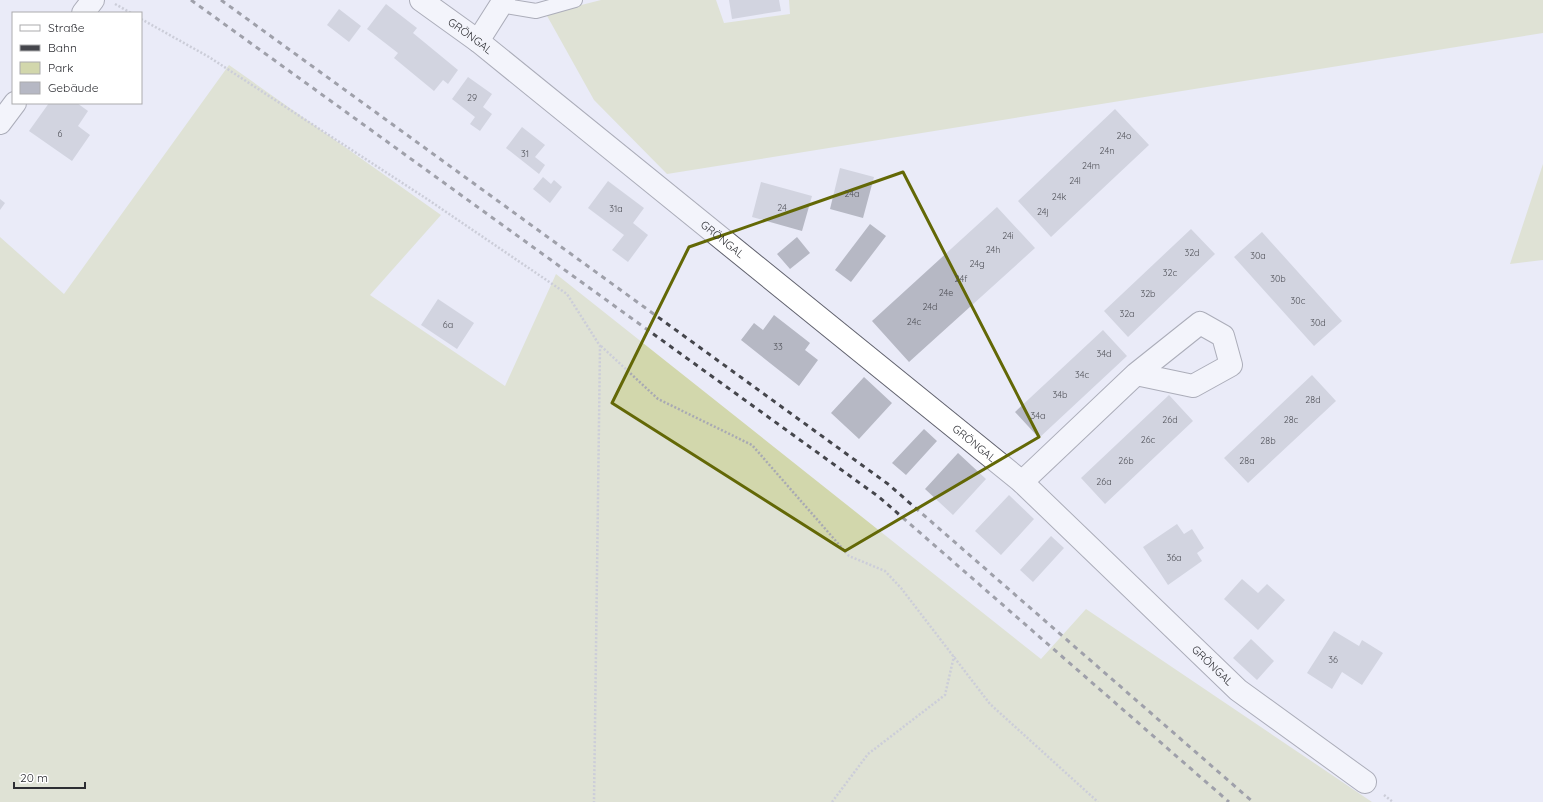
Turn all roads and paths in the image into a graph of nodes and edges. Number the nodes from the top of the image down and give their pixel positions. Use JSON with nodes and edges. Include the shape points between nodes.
{"nodes":[{"id":1,"x":421,"y":0,"type":"edge"},
{"id":2,"x":574,"y":0,"type":"edge"},
{"id":3,"x":103,"y":2,"type":"edge"},
{"id":4,"x":502,"y":3,"type":"edge"},
{"id":5,"x":85,"y":12,"type":"edge"},
{"id":6,"x":128,"y":12,"type":"edge"},
{"id":7,"x":142,"y":20,"type":"edge"},
{"id":8,"x":478,"y":42,"type":"junction"},
{"id":9,"x":14,"y":104,"type":"edge"},
{"id":10,"x":0,"y":123,"type":"edge"},
{"id":11,"x":600,"y":346,"type":"junction"},
{"id":12,"x":1136,"y":374,"type":"dead end"},
{"id":13,"x":1022,"y":482,"type":"junction"},
{"id":14,"x":954,"y":656,"type":"junction"},
{"id":15,"x":1365,"y":782,"type":"dead end"},
{"id":16,"x":594,"y":802,"type":"edge"},
{"id":17,"x":832,"y":802,"type":"edge"},
{"id":18,"x":1098,"y":802,"type":"edge"}],
"edges":[{"from":1,"to":8,"type":"street","name":"GRÖNGAL"},
{"from":2,"to":4,"type":"lane","via":[[536,11]]},
{"from":3,"to":5,"type":"street"},
{"from":3,"to":6,"type":"path"},
{"from":4,"to":8,"type":"street"},
{"from":7,"to":11,"type":"path","via":[[209,57],[567,294]]},
{"from":8,"to":13,"type":"street","name":"GRÖNGAL"},
{"from":9,"to":10,"type":"street"},
{"from":11,"to":14,"type":"path","via":[[658,399],[752,445],[849,556],[885,571],[896,582]]},
{"from":11,"to":16,"type":"path"},
{"from":12,"to":13,"type":"street"},
{"from":13,"to":15,"type":"street","name":"GRÖNGAL","via":[[1238,690]]},
{"from":14,"to":17,"type":"path","via":[[945,695],[868,754]]},
{"from":14,"to":18,"type":"path","via":[[990,704]]}]}
